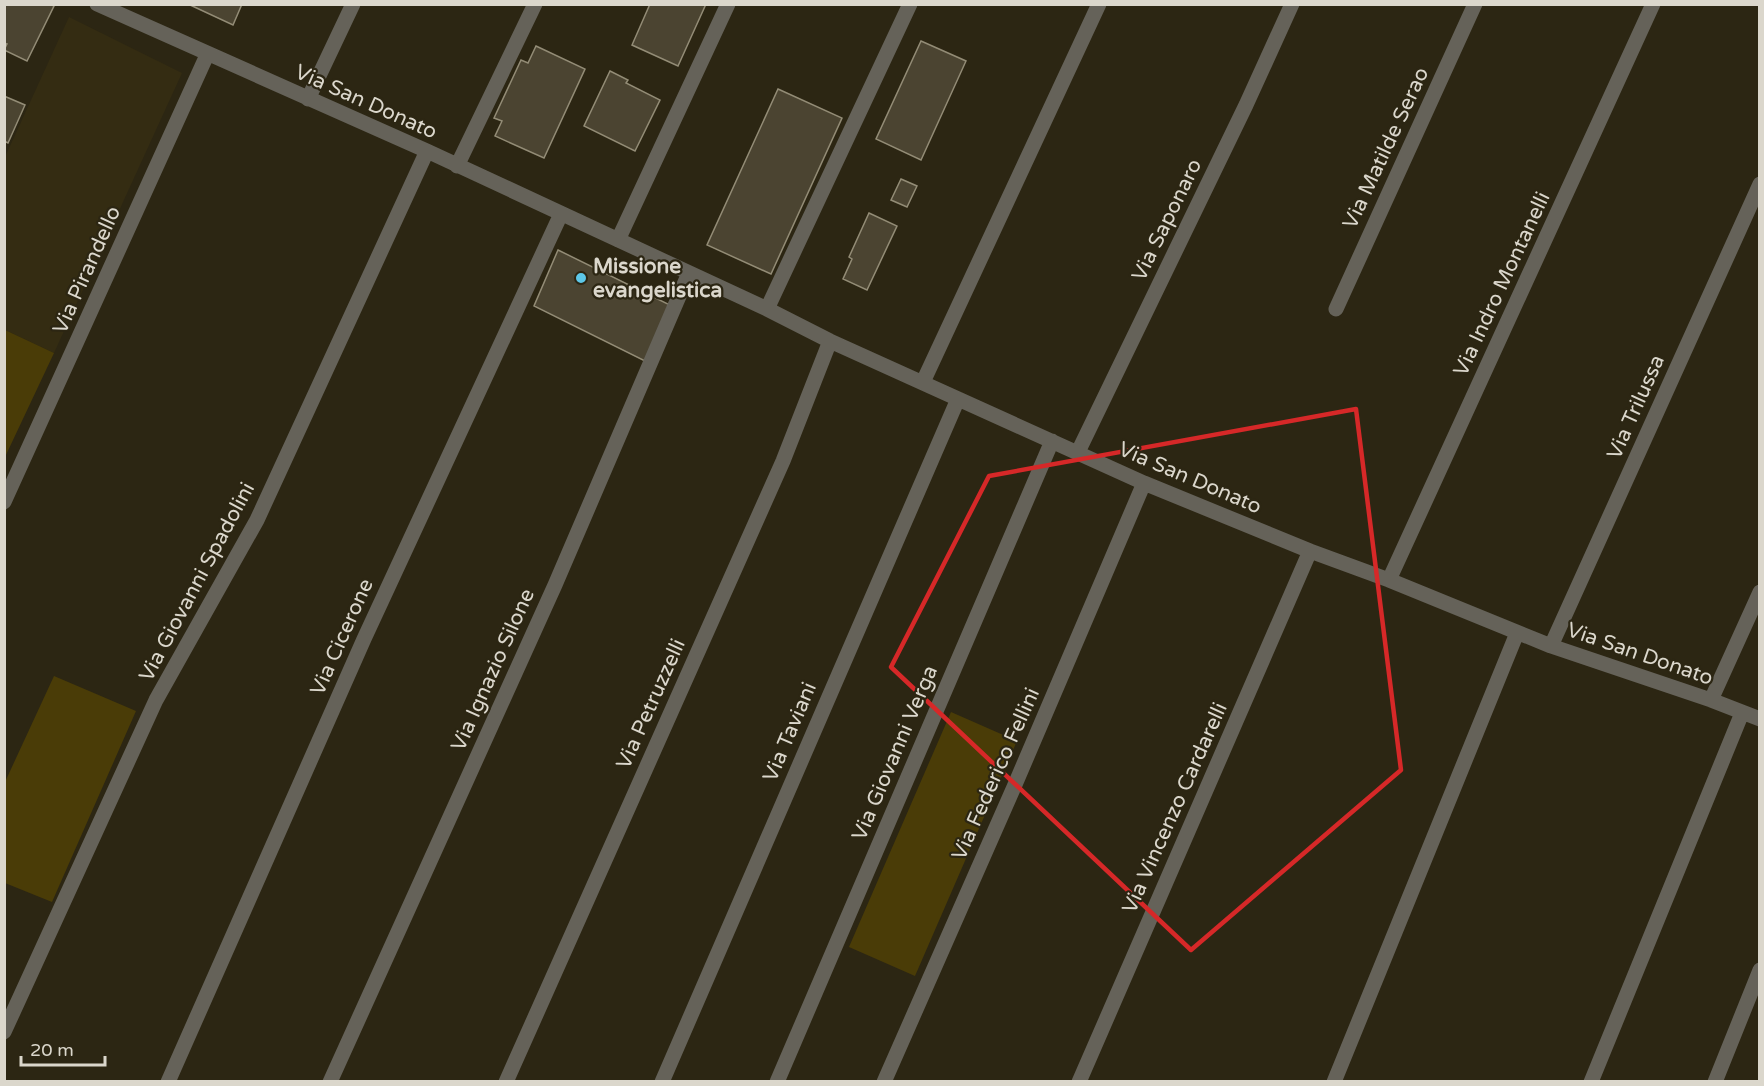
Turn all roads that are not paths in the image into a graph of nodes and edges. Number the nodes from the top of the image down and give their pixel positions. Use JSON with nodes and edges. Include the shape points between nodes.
{"nodes":[{"id":1,"x":97,"y":4,"type":"edge"},
{"id":2,"x":353,"y":4,"type":"edge"},
{"id":3,"x":535,"y":4,"type":"edge"},
{"id":4,"x":728,"y":4,"type":"edge"},
{"id":5,"x":910,"y":4,"type":"edge"},
{"id":6,"x":1099,"y":4,"type":"edge"},
{"id":7,"x":1292,"y":4,"type":"edge"},
{"id":8,"x":1475,"y":4,"type":"edge"},
{"id":9,"x":1653,"y":4,"type":"edge"},
{"id":10,"x":207,"y":55,"type":"junction"},
{"id":11,"x":308,"y":99,"type":"junction"},
{"id":12,"x":427,"y":152,"type":"junction"},
{"id":13,"x":457,"y":166,"type":"junction"},
{"id":14,"x":1760,"y":184,"type":"edge"},
{"id":15,"x":561,"y":214,"type":"junction"},
{"id":16,"x":618,"y":240,"type":"junction"},
{"id":17,"x":689,"y":273,"type":"junction"},
{"id":18,"x":767,"y":309,"type":"junction"},
{"id":19,"x":1336,"y":309,"type":"dead end"},
{"id":20,"x":830,"y":341,"type":"junction"},
{"id":21,"x":923,"y":382,"type":"junction"},
{"id":22,"x":958,"y":399,"type":"junction"},
{"id":23,"x":1052,"y":441,"type":"junction"},
{"id":24,"x":1078,"y":452,"type":"junction"},
{"id":25,"x":1144,"y":483,"type":"junction"},
{"id":26,"x":4,"y":502,"type":"edge"},
{"id":27,"x":1310,"y":551,"type":"junction"},
{"id":28,"x":1389,"y":580,"type":"junction"},
{"id":29,"x":1760,"y":592,"type":"edge"},
{"id":30,"x":1517,"y":633,"type":"junction"},
{"id":31,"x":1551,"y":646,"type":"junction"},
{"id":32,"x":1711,"y":700,"type":"junction"},
{"id":33,"x":1742,"y":713,"type":"junction"},
{"id":34,"x":1760,"y":719,"type":"edge"},
{"id":35,"x":1760,"y":970,"type":"edge"},
{"id":36,"x":4,"y":1032,"type":"edge"},
{"id":37,"x":168,"y":1082,"type":"edge"},
{"id":38,"x":330,"y":1082,"type":"edge"},
{"id":39,"x":506,"y":1082,"type":"edge"},
{"id":40,"x":662,"y":1082,"type":"edge"},
{"id":41,"x":777,"y":1082,"type":"edge"},
{"id":42,"x":884,"y":1082,"type":"edge"},
{"id":43,"x":1079,"y":1082,"type":"edge"},
{"id":44,"x":1334,"y":1082,"type":"edge"},
{"id":45,"x":1590,"y":1082,"type":"edge"},
{"id":46,"x":1715,"y":1082,"type":"edge"}],
"edges":[{"from":1,"to":10,"type":"street","name":"Via San Donato"},
{"from":2,"to":11,"type":"street"},
{"from":3,"to":13,"type":"street"},
{"from":4,"to":16,"type":"street"},
{"from":5,"to":18,"type":"street"},
{"from":6,"to":21,"type":"street"},
{"from":7,"to":24,"type":"street","name":"Via Saponaro"},
{"from":8,"to":19,"type":"street","name":"Via Matilde Serao"},
{"from":9,"to":28,"type":"street","name":"Via Indro Montanelli"},
{"from":10,"to":11,"type":"street","name":"Via San Donato"},
{"from":10,"to":26,"type":"street","name":"Via Pirandello"},
{"from":11,"to":12,"type":"street","name":"Via San Donato"},
{"from":12,"to":13,"type":"street","name":"Via San Donato"},
{"from":12,"to":36,"type":"street","name":"Via Giovanni Spadolini","via":[[257,519],[156,700]]},
{"from":13,"to":15,"type":"street","name":"Via San Donato"},
{"from":14,"to":31,"type":"street","name":"Via Trilussa"},
{"from":15,"to":16,"type":"street","name":"Via San Donato"},
{"from":15,"to":37,"type":"street","name":"Via Cicerone","via":[[363,639]]},
{"from":16,"to":17,"type":"street","name":"Via San Donato"},
{"from":17,"to":18,"type":"street","name":"Via San Donato"},
{"from":17,"to":38,"type":"street","name":"Via Ignazio Silone","via":[[550,595]]},
{"from":18,"to":20,"type":"street","name":"Via San Donato"},
{"from":20,"to":21,"type":"street","name":"Via San Donato"},
{"from":20,"to":39,"type":"street","name":"Via Petruzzelli","via":[[783,461]]},
{"from":21,"to":22,"type":"street","name":"Via San Donato"},
{"from":22,"to":23,"type":"street","name":"Via San Donato"},
{"from":22,"to":40,"type":"street","name":"Via Taviani"},
{"from":23,"to":24,"type":"street","name":"Via San Donato"},
{"from":23,"to":41,"type":"street","name":"Via Giovanni Verga"},
{"from":24,"to":25,"type":"street","name":"Via San Donato"},
{"from":25,"to":27,"type":"street","name":"Via San Donato"},
{"from":25,"to":42,"type":"street","name":"Via Federico Fellini"},
{"from":27,"to":28,"type":"street","name":"Via San Donato"},
{"from":27,"to":43,"type":"street","name":"Via Vincenzo Cardarelli"},
{"from":28,"to":30,"type":"street","name":"Via San Donato"},
{"from":29,"to":32,"type":"street"},
{"from":30,"to":31,"type":"street","name":"Via San Donato"},
{"from":30,"to":44,"type":"street"},
{"from":31,"to":32,"type":"street","name":"Via San Donato"},
{"from":32,"to":33,"type":"street","name":"Via San Donato"},
{"from":33,"to":34,"type":"street","name":"Via San Donato"},
{"from":33,"to":45,"type":"street"},
{"from":35,"to":46,"type":"street"}]}
